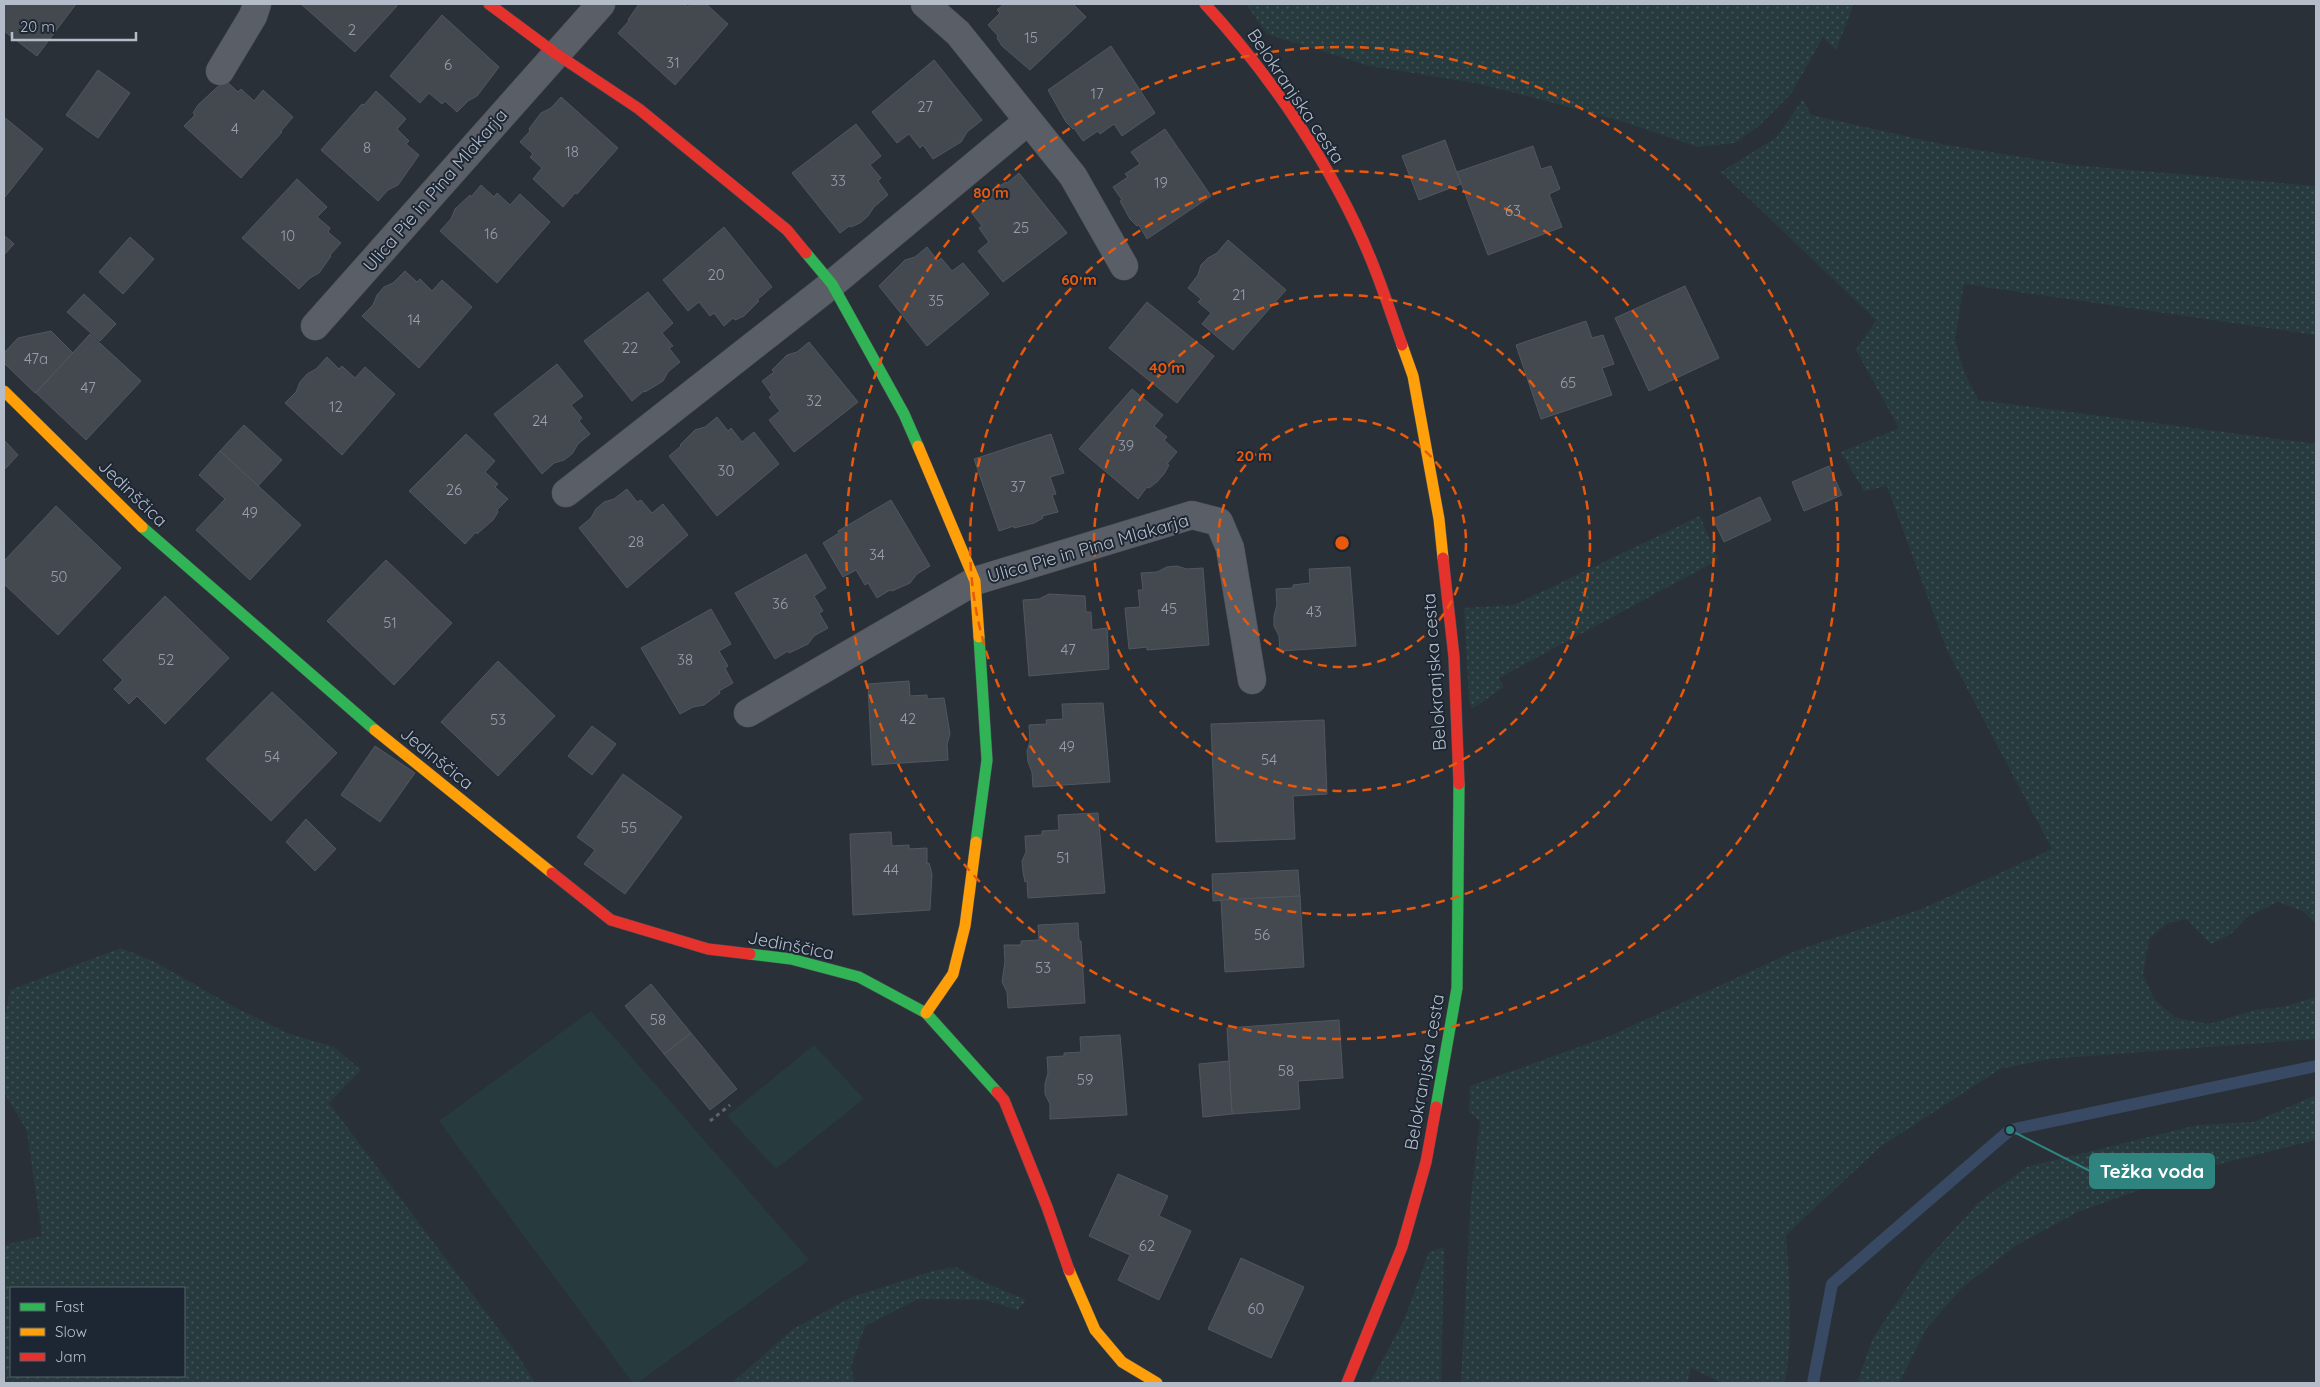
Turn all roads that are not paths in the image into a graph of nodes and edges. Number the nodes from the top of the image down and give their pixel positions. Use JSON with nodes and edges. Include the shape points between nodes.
{"nodes":[{"id":1,"x":257,"y":4,"type":"edge"},
{"id":2,"x":489,"y":4,"type":"edge"},
{"id":3,"x":601,"y":4,"type":"edge"},
{"id":4,"x":925,"y":4,"type":"edge"},
{"id":5,"x":1205,"y":4,"type":"edge"},
{"id":6,"x":555,"y":54,"type":"junction"},
{"id":7,"x":220,"y":71,"type":"dead end"},
{"id":8,"x":1028,"y":121,"type":"junction"},
{"id":9,"x":1124,"y":266,"type":"dead end"},
{"id":10,"x":832,"y":284,"type":"junction"},
{"id":11,"x":315,"y":326,"type":"dead end"},
{"id":12,"x":4,"y":391,"type":"edge"},
{"id":13,"x":566,"y":493,"type":"dead end"},
{"id":14,"x":975,"y":581,"type":"junction"},
{"id":15,"x":1252,"y":680,"type":"dead end"},
{"id":16,"x":748,"y":713,"type":"dead end"},
{"id":17,"x":926,"y":1013,"type":"junction"},
{"id":18,"x":1158,"y":1383,"type":"edge"},
{"id":19,"x":1347,"y":1383,"type":"edge"}],
"edges":[{"from":1,"to":7,"type":"street"},
{"from":2,"to":6,"type":"street","name":"Ulica Pie in Pina Mlakarja"},
{"from":3,"to":6,"type":"street","name":"Ulica Pie in Pina Mlakarja"},
{"from":4,"to":8,"type":"street","via":[[958,34]]},
{"from":5,"to":19,"type":"street","name":"Belokranjska cesta","via":[[1242,44],[1323,161],[1372,261],[1413,376],[1439,518],[1451,627],[1460,816],[1457,988],[1426,1162],[1402,1247]]},
{"from":6,"to":10,"type":"street","name":"Ulica Pie in Pina Mlakarja","via":[[639,108],[788,230]]},
{"from":6,"to":11,"type":"street","name":"Ulica Pie in Pina Mlakarja"},
{"from":8,"to":9,"type":"street","via":[[1073,176]]},
{"from":8,"to":10,"type":"street"},
{"from":10,"to":13,"type":"street"},
{"from":10,"to":14,"type":"street","name":"Ulica Pie in Pina Mlakarja","via":[[904,414]]},
{"from":12,"to":17,"type":"street","name":"Jedinščica","via":[[153,538],[336,698],[611,920],[708,949],[791,959],[859,977]]},
{"from":14,"to":15,"type":"street","name":"Ulica Pie in Pina Mlakarja","via":[[1192,515],[1219,522],[1230,548]]},
{"from":14,"to":16,"type":"street","name":"Ulica Pie in Pina Mlakarja"},
{"from":14,"to":17,"type":"street","name":"Ulica Pie in Pina Mlakarja","via":[[987,760],[966,926],[953,974]]},
{"from":17,"to":18,"type":"street","name":"Jedinščica","via":[[1004,1100],[1078,1294],[1095,1330],[1122,1362]]}]}
